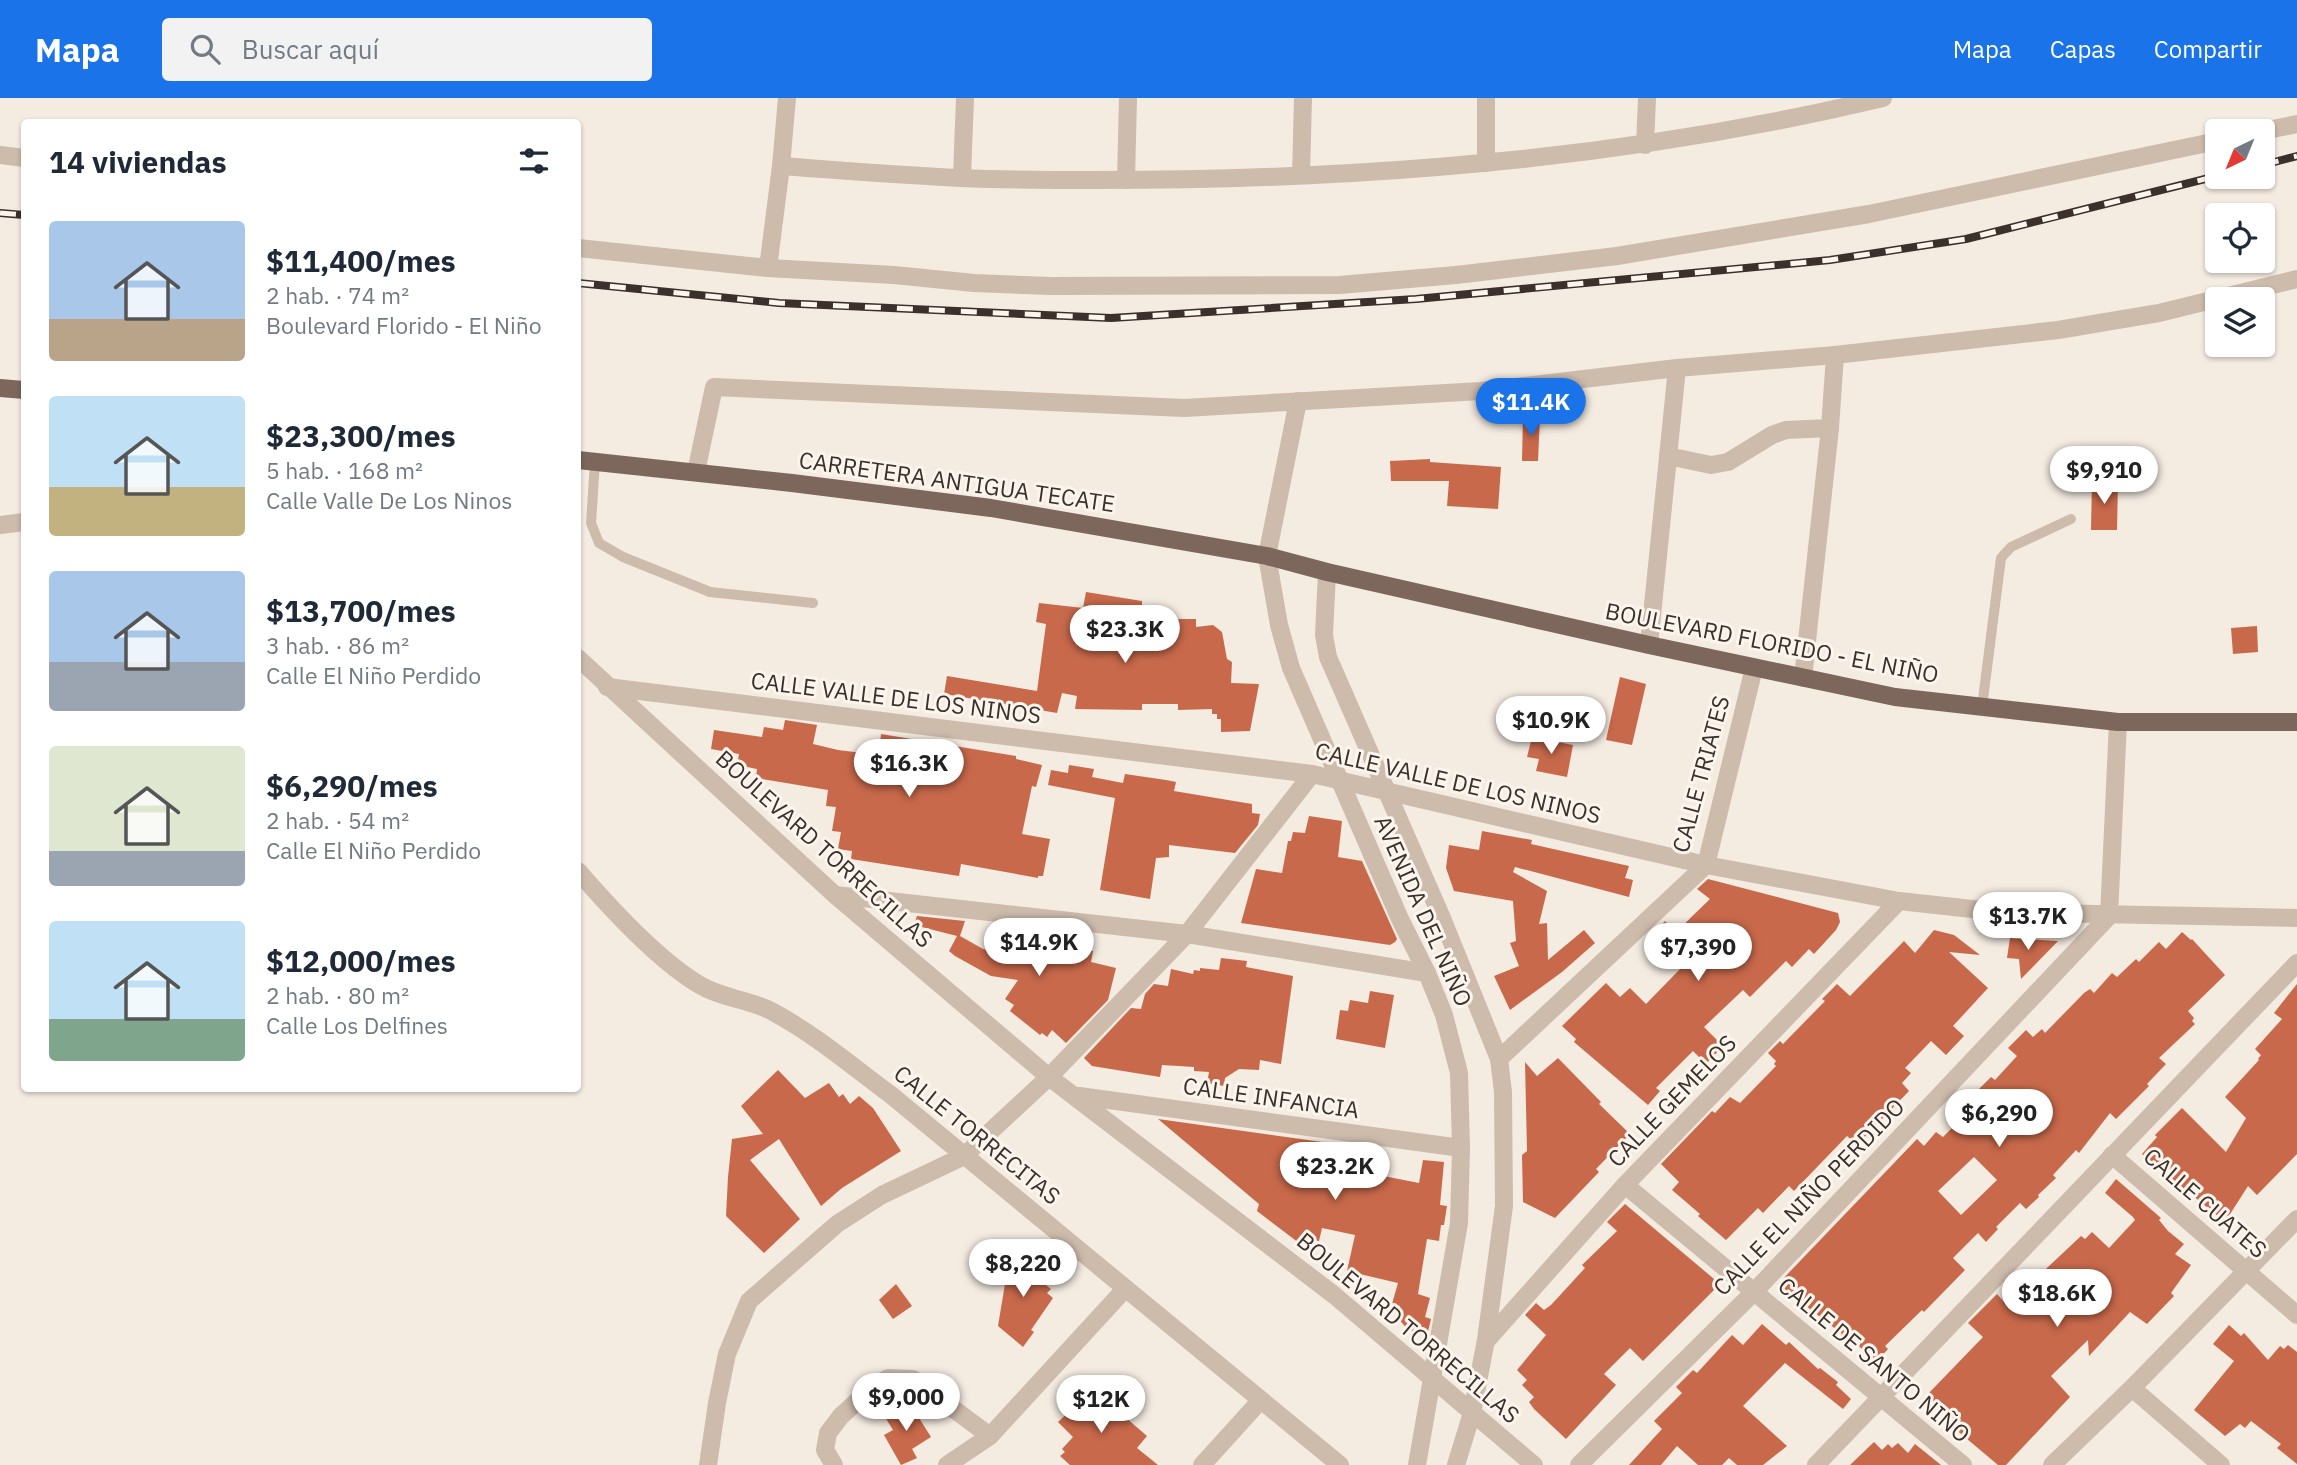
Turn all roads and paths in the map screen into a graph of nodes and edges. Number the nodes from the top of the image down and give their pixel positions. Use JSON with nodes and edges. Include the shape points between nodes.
{"nodes":[{"id":1,"x":787,"y":98,"type":"edge"},
{"id":2,"x":965,"y":98,"type":"edge"},
{"id":3,"x":1128,"y":98,"type":"edge"},
{"id":4,"x":1303,"y":98,"type":"edge"},
{"id":5,"x":1486,"y":98,"type":"edge"},
{"id":6,"x":1647,"y":98,"type":"edge"},
{"id":7,"x":1883,"y":98,"type":"edge"},
{"id":8,"x":1840,"y":103,"type":"edge"},
{"id":9,"x":2297,"y":124,"type":"edge"},
{"id":10,"x":2275,"y":129,"type":"edge"},
{"id":11,"x":2205,"y":143,"type":"edge"},
{"id":12,"x":1644,"y":145,"type":"junction"},
{"id":13,"x":0,"y":155,"type":"edge"},
{"id":14,"x":21,"y":158,"type":"edge"},
{"id":15,"x":1486,"y":163,"type":"junction"},
{"id":16,"x":781,"y":166,"type":"junction"},
{"id":17,"x":1301,"y":175,"type":"junction"},
{"id":18,"x":962,"y":177,"type":"junction"},
{"id":19,"x":1126,"y":180,"type":"junction"},
{"id":20,"x":581,"y":248,"type":"edge"},
{"id":21,"x":768,"y":268,"type":"junction"},
{"id":22,"x":2297,"y":279,"type":"edge"},
{"id":23,"x":1835,"y":355,"type":"junction"},
{"id":24,"x":1677,"y":368,"type":"junction"},
{"id":25,"x":0,"y":388,"type":"edge"},
{"id":26,"x":21,"y":390,"type":"edge"},
{"id":27,"x":1298,"y":401,"type":"junction"},
{"id":28,"x":1830,"y":428,"type":"junction"},
{"id":29,"x":1668,"y":456,"type":"junction"},
{"id":30,"x":586,"y":461,"type":"edge"},
{"id":31,"x":696,"y":472,"type":"junction"},
{"id":32,"x":2071,"y":519,"type":"dead end"},
{"id":33,"x":21,"y":522,"type":"edge"},
{"id":34,"x":0,"y":525,"type":"edge"},
{"id":35,"x":1266,"y":556,"type":"junction"},
{"id":36,"x":1327,"y":572,"type":"junction"},
{"id":37,"x":813,"y":603,"type":"dead end"},
{"id":38,"x":1649,"y":645,"type":"junction"},
{"id":39,"x":581,"y":661,"type":"edge"},
{"id":40,"x":1754,"y":668,"type":"junction"},
{"id":41,"x":1803,"y":678,"type":"junction"},
{"id":42,"x":607,"y":687,"type":"junction"},
{"id":43,"x":1982,"y":707,"type":"junction"},
{"id":44,"x":2118,"y":722,"type":"junction"},
{"id":45,"x":2297,"y":722,"type":"edge"},
{"id":46,"x":1312,"y":774,"type":"junction"},
{"id":47,"x":1339,"y":780,"type":"junction"},
{"id":48,"x":1387,"y":791,"type":"junction"},
{"id":49,"x":1706,"y":864,"type":"junction"},
{"id":50,"x":581,"y":874,"type":"edge"},
{"id":51,"x":835,"y":895,"type":"junction"},
{"id":52,"x":1899,"y":901,"type":"junction"},
{"id":53,"x":2109,"y":916,"type":"junction"},
{"id":54,"x":2297,"y":918,"type":"edge"},
{"id":55,"x":1187,"y":934,"type":"junction"},
{"id":56,"x":2297,"y":963,"type":"edge"},
{"id":57,"x":1427,"y":973,"type":"junction"},
{"id":58,"x":1499,"y":1059,"type":"junction"},
{"id":59,"x":1049,"y":1077,"type":"junction"},
{"id":60,"x":1075,"y":1096,"type":"junction"},
{"id":61,"x":1461,"y":1148,"type":"junction"},
{"id":62,"x":2112,"y":1155,"type":"junction"},
{"id":63,"x":964,"y":1156,"type":"junction"},
{"id":64,"x":1625,"y":1185,"type":"junction"},
{"id":65,"x":2297,"y":1219,"type":"edge"},
{"id":66,"x":2245,"y":1272,"type":"junction"},
{"id":67,"x":1125,"y":1289,"type":"junction"},
{"id":68,"x":1754,"y":1292,"type":"junction"},
{"id":69,"x":2297,"y":1315,"type":"edge"},
{"id":70,"x":1486,"y":1340,"type":"junction"},
{"id":71,"x":1434,"y":1377,"type":"junction"},
{"id":72,"x":2132,"y":1388,"type":"junction"},
{"id":73,"x":1882,"y":1396,"type":"junction"},
{"id":74,"x":1261,"y":1401,"type":"junction"},
{"id":75,"x":1472,"y":1413,"type":"junction"},
{"id":76,"x":990,"y":1436,"type":"junction"},
{"id":77,"x":708,"y":1465,"type":"edge"},
{"id":78,"x":834,"y":1465,"type":"edge"},
{"id":79,"x":947,"y":1465,"type":"edge"},
{"id":80,"x":1202,"y":1465,"type":"edge"},
{"id":81,"x":1340,"y":1465,"type":"edge"},
{"id":82,"x":1417,"y":1465,"type":"edge"},
{"id":83,"x":1456,"y":1465,"type":"edge"},
{"id":84,"x":1534,"y":1465,"type":"edge"},
{"id":85,"x":1578,"y":1465,"type":"edge"},
{"id":86,"x":1816,"y":1465,"type":"edge"},
{"id":87,"x":1963,"y":1465,"type":"edge"},
{"id":88,"x":2053,"y":1465,"type":"edge"},
{"id":89,"x":2221,"y":1465,"type":"edge"}],
"edges":[{"from":1,"to":16,"type":"street"},
{"from":2,"to":18,"type":"street"},
{"from":3,"to":19,"type":"street"},
{"from":4,"to":17,"type":"street"},
{"from":5,"to":15,"type":"street"},
{"from":6,"to":12,"type":"street"},
{"from":7,"to":8,"type":"street"},
{"from":8,"to":12,"type":"street"},
{"from":9,"to":10,"type":"street"},
{"from":11,"to":21,"type":"street","via":[[1842,218],[1617,256],[1391,281],[1051,286]]},
{"from":12,"to":15,"type":"street"},
{"from":13,"to":14,"type":"street"},
{"from":15,"to":17,"type":"street"},
{"from":16,"to":18,"type":"street"},
{"from":16,"to":21,"type":"street"},
{"from":17,"to":19,"type":"street"},
{"from":18,"to":19,"type":"street"},
{"from":20,"to":21,"type":"street"},
{"from":22,"to":23,"type":"street","via":[[2158,313],[2058,330]]},
{"from":23,"to":24,"type":"street"},
{"from":23,"to":28,"type":"street"},
{"from":24,"to":27,"type":"street","via":[[1481,391]]},
{"from":24,"to":29,"type":"street"},
{"from":25,"to":26,"type":"main road"},
{"from":27,"to":31,"type":"street","via":[[1184,408],[713,387]]},
{"from":27,"to":35,"type":"street"},
{"from":28,"to":29,"type":"street","via":[[1787,430],[1728,462],[1711,466]]},
{"from":28,"to":41,"type":"street"},
{"from":29,"to":38,"type":"street"},
{"from":30,"to":31,"type":"main road","name":"CARRETERA ANTIGUA TECATE"},
{"from":30,"to":37,"type":"lane","via":[[591,523],[599,542],[623,557],[710,592]]},
{"from":31,"to":35,"type":"main road","name":"CARRETERA ANTIGUA TECATE","via":[[991,508]]},
{"from":32,"to":43,"type":"lane","via":[[2011,547],[2001,558]]},
{"from":33,"to":34,"type":"street"},
{"from":35,"to":36,"type":"main road","name":"CARRETERA ANTIGUA TECATE"},
{"from":35,"to":47,"type":"street","name":"AVENIDA DEL NIÑO","via":[[1290,668]]},
{"from":36,"to":38,"type":"main road","name":"BOULEVARD FLORIDO - EL NIÑO"},
{"from":36,"to":48,"type":"street","name":"AVENIDA DEL NIÑO","via":[[1324,635],[1328,657]]},
{"from":38,"to":40,"type":"main road","name":"BOULEVARD FLORIDO - EL NIÑO"},
{"from":39,"to":42,"type":"street","name":"BOULEVARD TORRECILLAS"},
{"from":40,"to":41,"type":"main road","name":"BOULEVARD FLORIDO - EL NIÑO"},
{"from":40,"to":49,"type":"street","name":"CALLE TRIATES"},
{"from":41,"to":43,"type":"main road","name":"BOULEVARD FLORIDO - EL NIÑO","via":[[1895,697]]},
{"from":42,"to":46,"type":"street","name":"CALLE VALLE DE LOS NINOS"},
{"from":42,"to":51,"type":"street","name":"BOULEVARD TORRECILLAS"},
{"from":43,"to":44,"type":"main road","name":"BOULEVARD FLORIDO - EL NIÑO"},
{"from":44,"to":45,"type":"main road","name":"BOULEVARD FLORIDO - EL NIÑO"},
{"from":44,"to":53,"type":"street"},
{"from":46,"to":47,"type":"street","name":"CALLE VALLE DE LOS NINOS"},
{"from":46,"to":55,"type":"street"},
{"from":47,"to":48,"type":"street","name":"CALLE VALLE DE LOS NINOS"},
{"from":47,"to":57,"type":"street","name":"AVENIDA DEL NIÑO"},
{"from":48,"to":49,"type":"street","name":"CALLE VALLE DE LOS NINOS"},
{"from":48,"to":58,"type":"street","name":"AVENIDA DEL NIÑO"},
{"from":49,"to":52,"type":"street","name":"CALLE VALLE DE LOS NINOS"},
{"from":49,"to":58,"type":"street","name":"CALLE TRIATES"},
{"from":50,"to":63,"type":"street","name":"CALLE TORRECITAS","via":[[637,934],[698,984],[771,1011],[816,1038]]},
{"from":51,"to":55,"type":"street"},
{"from":51,"to":59,"type":"street","name":"BOULEVARD TORRECILLAS"},
{"from":52,"to":53,"type":"street","name":"CALLE VALLE DE LOS NINOS","via":[[2000,912]]},
{"from":52,"to":64,"type":"street","name":"CALLE GEMELOS"},
{"from":53,"to":54,"type":"street","name":"CALLE VALLE DE LOS NINOS"},
{"from":53,"to":68,"type":"street","name":"CALLE EL NIÑO PERDIDO"},
{"from":55,"to":57,"type":"street"},
{"from":55,"to":59,"type":"street"},
{"from":56,"to":62,"type":"street"},
{"from":57,"to":61,"type":"street","name":"AVENIDA DEL NIÑO","via":[[1459,1073]]},
{"from":58,"to":70,"type":"street","name":"AVENIDA DEL NIÑO","via":[[1504,1206]]},
{"from":59,"to":60,"type":"street","name":"BOULEVARD TORRECILLAS"},
{"from":59,"to":63,"type":"street"},
{"from":60,"to":61,"type":"street","name":"CALLE INFANCIA"},
{"from":60,"to":71,"type":"street","name":"BOULEVARD TORRECILLAS"},
{"from":61,"to":71,"type":"street","name":"AVENIDA DEL NIÑO","via":[[1459,1223]]},
{"from":62,"to":66,"type":"street","name":"CALLE CUATES"},
{"from":62,"to":73,"type":"street"},
{"from":63,"to":67,"type":"street","name":"CALLE TORRECITAS"},
{"from":63,"to":77,"type":"street","via":[[882,1195],[837,1224],[749,1301],[727,1354]]},
{"from":64,"to":68,"type":"street","name":"CALLE DE SANTO NIÑO"},
{"from":64,"to":70,"type":"street","name":"CALLE GEMELOS"},
{"from":65,"to":66,"type":"street"},
{"from":66,"to":69,"type":"street","name":"CALLE CUATES"},
{"from":66,"to":72,"type":"street"},
{"from":67,"to":74,"type":"street","name":"CALLE TORRECITAS"},
{"from":67,"to":76,"type":"street"},
{"from":68,"to":73,"type":"street","name":"CALLE DE SANTO NIÑO"},
{"from":68,"to":85,"type":"street","name":"CALLE EL NIÑO PERDIDO"},
{"from":70,"to":75,"type":"street","name":"AVENIDA DEL NIÑO"},
{"from":71,"to":75,"type":"street","name":"BOULEVARD TORRECILLAS"},
{"from":71,"to":82,"type":"street","name":"AVENIDA DEL NIÑO"},
{"from":72,"to":88,"type":"street"},
{"from":72,"to":89,"type":"street"},
{"from":73,"to":86,"type":"street"},
{"from":73,"to":87,"type":"street","name":"CALLE DE SANTO NIÑO"},
{"from":74,"to":80,"type":"street"},
{"from":74,"to":81,"type":"street","name":"CALLE TORRECITAS"},
{"from":75,"to":83,"type":"street","name":"AVENIDA DEL NIÑO"},
{"from":75,"to":84,"type":"street","name":"BOULEVARD TORRECILLAS"},
{"from":76,"to":78,"type":"street","via":[[913,1379],[888,1378],[865,1394],[828,1433],[825,1450]]},
{"from":76,"to":79,"type":"street"}]}
